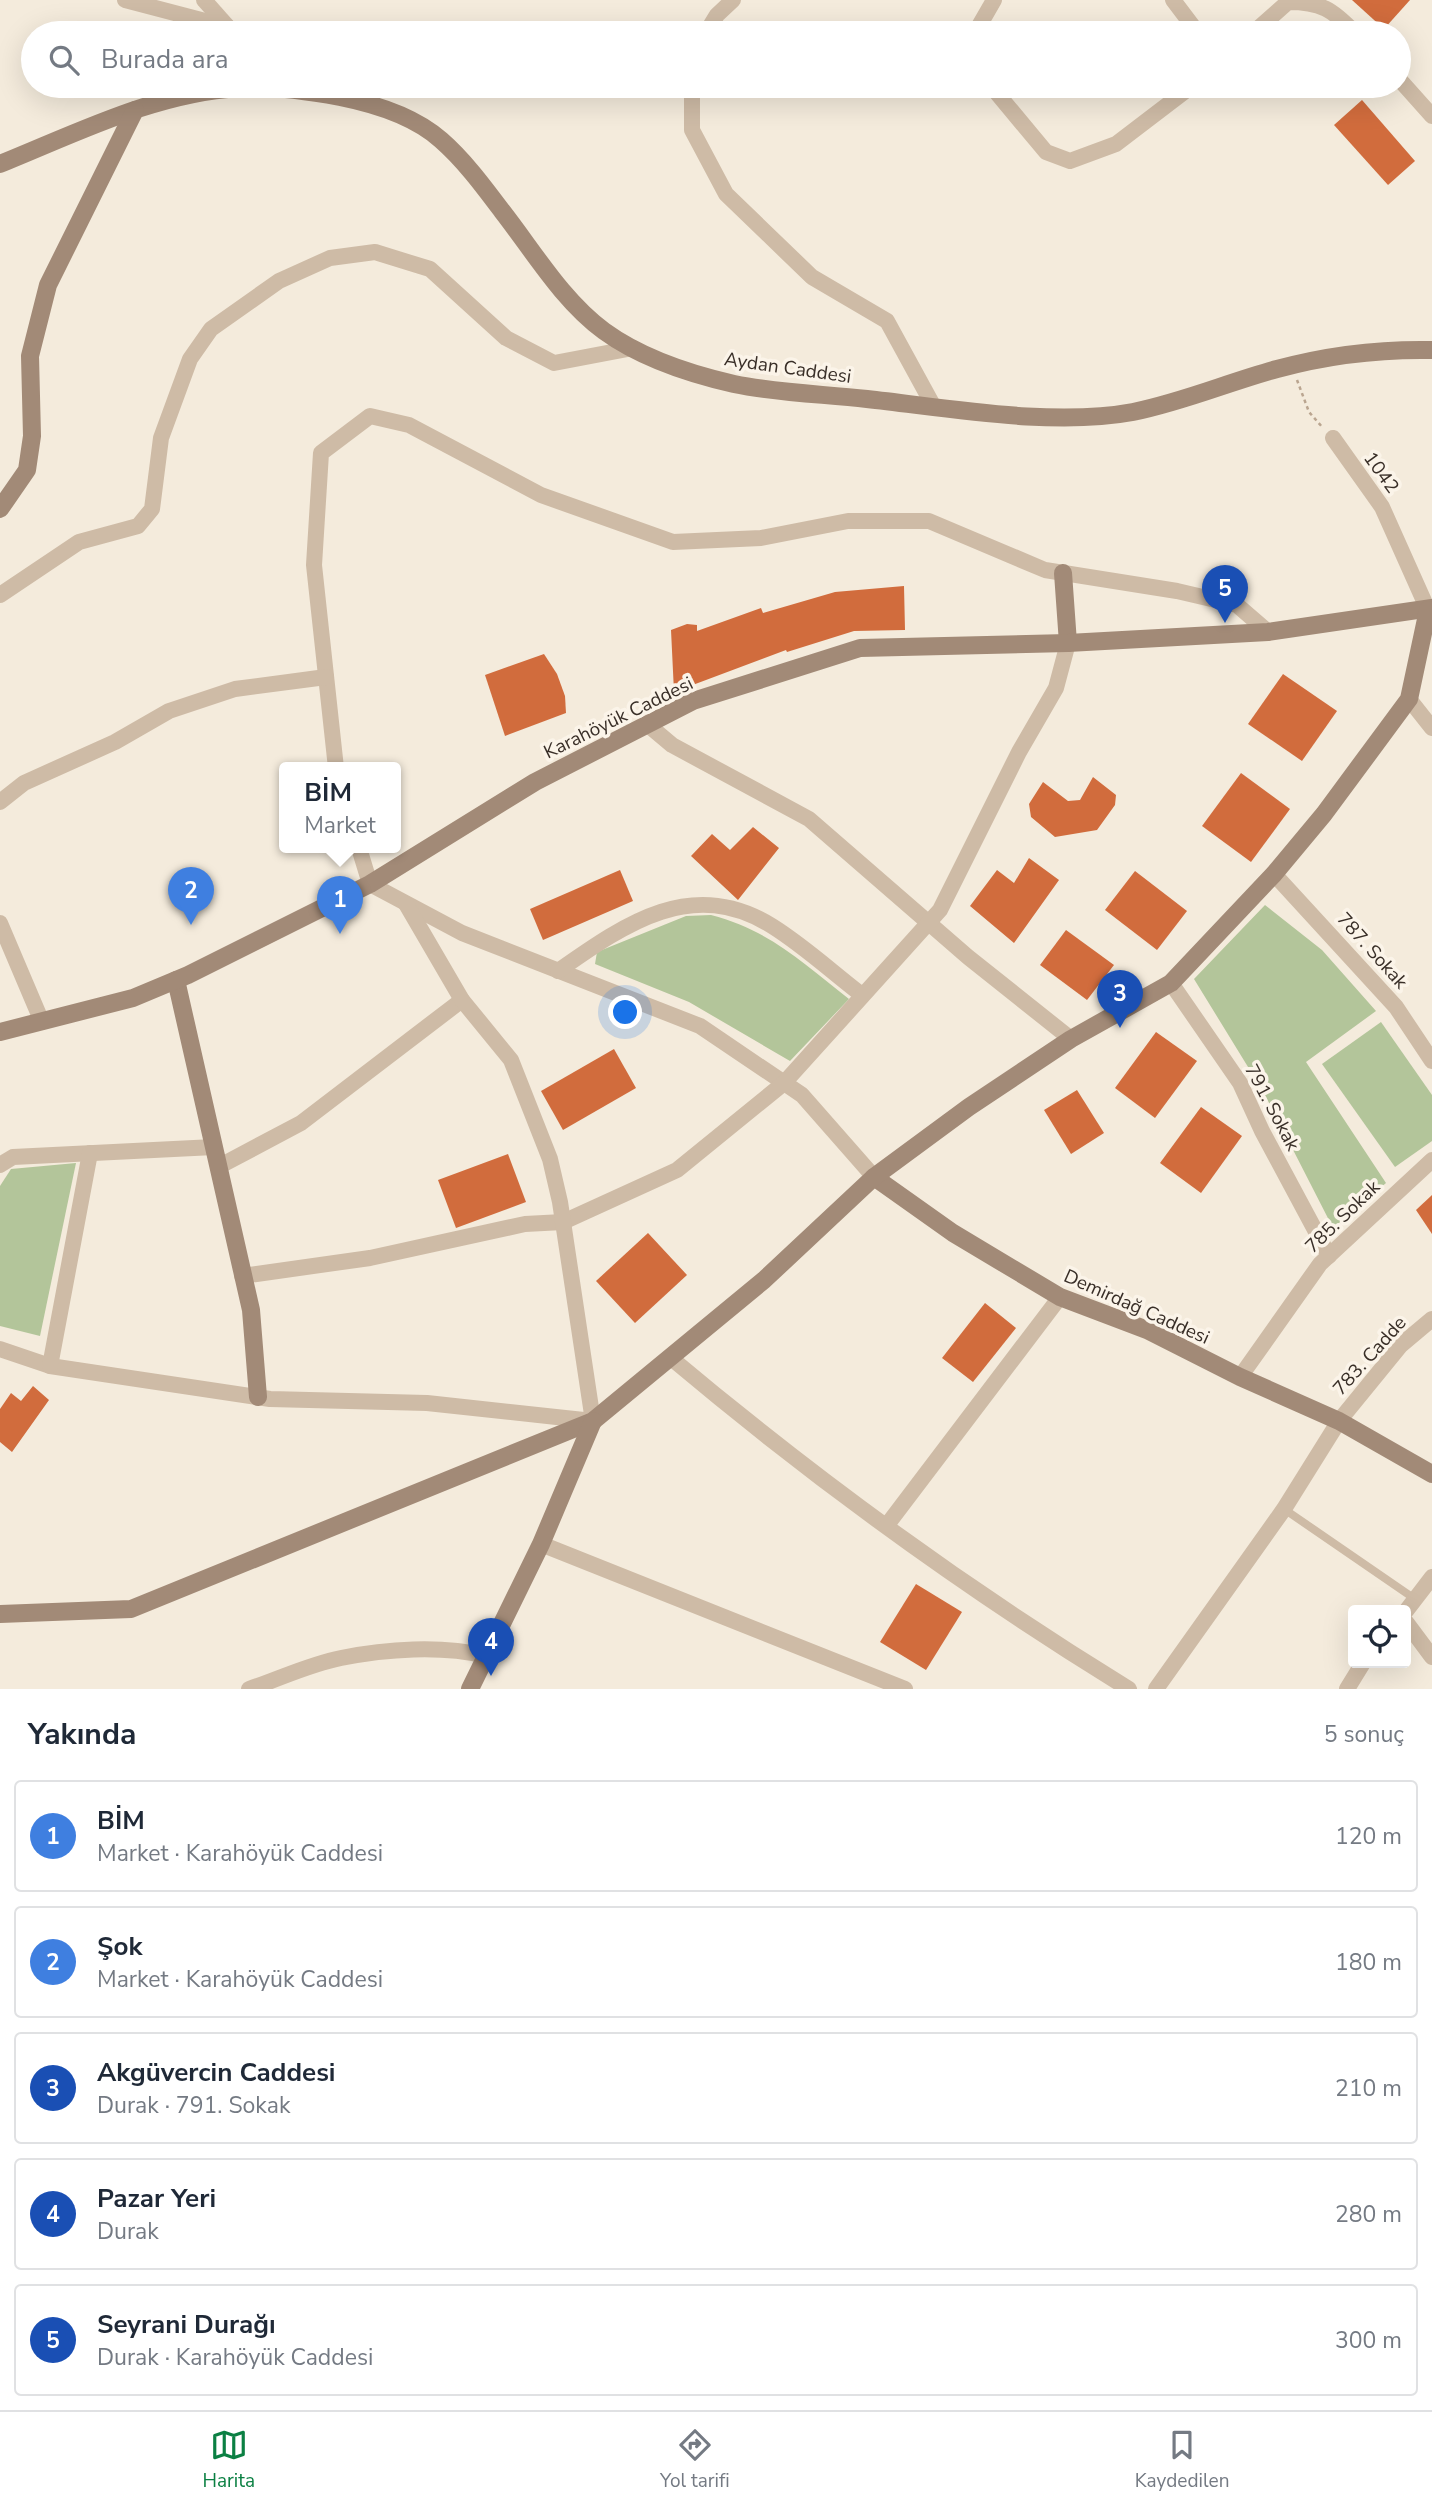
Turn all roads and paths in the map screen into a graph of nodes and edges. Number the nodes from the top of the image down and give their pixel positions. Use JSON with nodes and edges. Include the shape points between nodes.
{"nodes":[{"id":1,"x":125,"y":0,"type":"edge"},
{"id":2,"x":204,"y":0,"type":"edge"},
{"id":3,"x":733,"y":0,"type":"edge"},
{"id":4,"x":994,"y":0,"type":"edge"},
{"id":5,"x":1173,"y":0,"type":"edge"},
{"id":6,"x":197,"y":21,"type":"edge"},
{"id":7,"x":221,"y":21,"type":"edge"},
{"id":8,"x":713,"y":21,"type":"edge"},
{"id":9,"x":982,"y":21,"type":"edge"},
{"id":10,"x":1189,"y":21,"type":"edge"},
{"id":11,"x":1267,"y":21,"type":"edge"},
{"id":12,"x":1344,"y":21,"type":"edge"},
{"id":13,"x":1411,"y":92,"type":"edge"},
{"id":14,"x":180,"y":98,"type":"edge"},
{"id":15,"x":341,"y":98,"type":"edge"},
{"id":16,"x":692,"y":98,"type":"edge"},
{"id":17,"x":1001,"y":98,"type":"edge"},
{"id":18,"x":1176,"y":98,"type":"edge"},
{"id":19,"x":135,"y":110,"type":"junction"},
{"id":20,"x":1432,"y":116,"type":"edge"},
{"id":21,"x":0,"y":164,"type":"edge"},
{"id":22,"x":633,"y":348,"type":"junction"},
{"id":23,"x":1432,"y":350,"type":"edge"},
{"id":24,"x":1291,"y":366,"type":"junction"},
{"id":25,"x":934,"y":407,"type":"junction"},
{"id":26,"x":1333,"y":438,"type":"joint"},
{"id":27,"x":0,"y":509,"type":"edge"},
{"id":28,"x":1063,"y":573,"type":"junction"},
{"id":29,"x":0,"y":595,"type":"edge"},
{"id":30,"x":1431,"y":610,"type":"edge"},
{"id":31,"x":1268,"y":632,"type":"junction"},
{"id":32,"x":1068,"y":642,"type":"junction"},
{"id":33,"x":326,"y":677,"type":"junction"},
{"id":34,"x":1409,"y":699,"type":"junction"},
{"id":35,"x":647,"y":724,"type":"junction"},
{"id":36,"x":1432,"y":728,"type":"edge"},
{"id":37,"x":335,"y":762,"type":"edge"},
{"id":38,"x":0,"y":802,"type":"edge"},
{"id":39,"x":361,"y":853,"type":"edge"},
{"id":40,"x":1274,"y":874,"type":"junction"},
{"id":41,"x":370,"y":884,"type":"junction"},
{"id":42,"x":406,"y":904,"type":"junction"},
{"id":43,"x":930,"y":921,"type":"junction"},
{"id":44,"x":0,"y":923,"type":"edge"},
{"id":45,"x":558,"y":971,"type":"junction"},
{"id":46,"x":176,"y":980,"type":"junction"},
{"id":47,"x":1171,"y":984,"type":"junction"},
{"id":48,"x":862,"y":995,"type":"junction"},
{"id":49,"x":462,"y":1000,"type":"junction"},
{"id":50,"x":42,"y":1022,"type":"junction"},
{"id":51,"x":0,"y":1032,"type":"edge"},
{"id":52,"x":1071,"y":1039,"type":"junction"},
{"id":53,"x":1432,"y":1061,"type":"edge"},
{"id":54,"x":784,"y":1083,"type":"junction"},
{"id":55,"x":214,"y":1147,"type":"junction"},
{"id":56,"x":90,"y":1153,"type":"junction"},
{"id":57,"x":1432,"y":1160,"type":"edge"},
{"id":58,"x":0,"y":1165,"type":"edge"},
{"id":59,"x":218,"y":1167,"type":"junction"},
{"id":60,"x":874,"y":1177,"type":"junction"},
{"id":61,"x":563,"y":1222,"type":"junction"},
{"id":62,"x":1329,"y":1256,"type":"junction"},
{"id":63,"x":242,"y":1276,"type":"junction"},
{"id":64,"x":1060,"y":1297,"type":"junction"},
{"id":65,"x":1432,"y":1319,"type":"edge"},
{"id":66,"x":0,"y":1349,"type":"edge"},
{"id":67,"x":671,"y":1358,"type":"junction"},
{"id":68,"x":50,"y":1366,"type":"junction"},
{"id":69,"x":1240,"y":1377,"type":"junction"},
{"id":70,"x":258,"y":1397,"type":"junction"},
{"id":71,"x":593,"y":1421,"type":"junction"},
{"id":72,"x":1339,"y":1421,"type":"junction"},
{"id":73,"x":1432,"y":1474,"type":"edge"},
{"id":74,"x":1284,"y":1509,"type":"junction"},
{"id":75,"x":887,"y":1525,"type":"junction"},
{"id":76,"x":541,"y":1544,"type":"junction"},
{"id":77,"x":1432,"y":1577,"type":"edge"},
{"id":78,"x":1410,"y":1605,"type":"edge"},
{"id":79,"x":0,"y":1614,"type":"edge"},
{"id":80,"x":1411,"y":1629,"type":"edge"},
{"id":81,"x":486,"y":1656,"type":"junction"},
{"id":82,"x":1432,"y":1657,"type":"edge"},
{"id":83,"x":1360,"y":1668,"type":"edge"},
{"id":84,"x":249,"y":1689,"type":"edge"},
{"id":85,"x":470,"y":1689,"type":"edge"},
{"id":86,"x":905,"y":1689,"type":"edge"},
{"id":87,"x":1129,"y":1689,"type":"edge"},
{"id":88,"x":1156,"y":1689,"type":"edge"},
{"id":89,"x":1347,"y":1689,"type":"edge"}],
"edges":[{"from":1,"to":6,"type":"street"},
{"from":2,"to":7,"type":"street"},
{"from":3,"to":8,"type":"street"},
{"from":4,"to":9,"type":"street"},
{"from":5,"to":10,"type":"street"},
{"from":11,"to":12,"type":"street","via":[[1288,2],[1314,2]]},
{"from":13,"to":20,"type":"street"},
{"from":14,"to":19,"type":"street","name":"Aydan Caddesi"},
{"from":15,"to":22,"type":"street","name":"Aydan Caddesi","via":[[408,118],[439,137],[558,285],[603,330]]},
{"from":16,"to":25,"type":"street","via":[[692,130],[726,194],[812,277],[887,321]]},
{"from":17,"to":18,"type":"street","via":[[1046,152],[1070,161],[1116,144]]},
{"from":19,"to":21,"type":"street","name":"Aydan Caddesi"},
{"from":19,"to":27,"type":"street","via":[[48,285],[30,356],[32,436],[27,470]]},
{"from":22,"to":25,"type":"street","name":"Aydan Caddesi","via":[[680,368],[737,384]]},
{"from":22,"to":29,"type":"street","via":[[554,363],[506,338],[430,269],[375,252],[330,258],[279,281],[211,329],[186,372],[162,438],[152,509],[138,526],[79,542]]},
{"from":23,"to":24,"type":"street","name":"Aydan Caddesi","via":[[1356,352]]},
{"from":24,"to":25,"type":"street","name":"Aydan Caddesi","via":[[1168,404],[1105,416],[1065,418]]},
{"from":24,"to":26,"type":"path","via":[[1309,412]]},
{"from":26,"to":30,"type":"street","name":"1042","via":[[1382,508]]},
{"from":28,"to":31,"type":"street","via":[[1237,605]]},
{"from":28,"to":32,"type":"street"},
{"from":28,"to":33,"type":"street","via":[[1045,570],[929,521],[848,521],[761,538],[673,542],[541,495],[409,425],[370,416],[321,453],[314,565]]},
{"from":30,"to":31,"type":"street","name":"Karahöyük Caddesi"},
{"from":30,"to":34,"type":"street"},
{"from":31,"to":32,"type":"street","name":"Karahöyük Caddesi"},
{"from":32,"to":35,"type":"street","name":"Karahöyük Caddesi","via":[[860,648],[693,701]]},
{"from":32,"to":43,"type":"street","via":[[1056,688],[940,910]]},
{"from":33,"to":37,"type":"street"},
{"from":33,"to":38,"type":"street","via":[[235,689],[169,711],[116,742],[24,783]]},
{"from":34,"to":36,"type":"street"},
{"from":34,"to":40,"type":"street"},
{"from":35,"to":41,"type":"street","name":"Karahöyük Caddesi","via":[[535,782]]},
{"from":35,"to":43,"type":"street","via":[[672,746],[808,819]]},
{"from":39,"to":41,"type":"street"},
{"from":40,"to":47,"type":"street"},
{"from":40,"to":53,"type":"street","name":"787. Sokak","via":[[1396,1007]]},
{"from":41,"to":42,"type":"street"},
{"from":41,"to":46,"type":"street","name":"Karahöyük Caddesi"},
{"from":42,"to":45,"type":"street","via":[[462,933]]},
{"from":42,"to":49,"type":"street"},
{"from":43,"to":48,"type":"street"},
{"from":43,"to":52,"type":"street"},
{"from":44,"to":50,"type":"street"},
{"from":45,"to":48,"type":"street","via":[[605,938],[655,915],[682,904],[708,904],[771,926]]},
{"from":45,"to":54,"type":"street","via":[[700,1026]]},
{"from":46,"to":50,"type":"street","name":"Karahöyük Caddesi","via":[[133,998]]},
{"from":46,"to":55,"type":"street"},
{"from":47,"to":52,"type":"street"},
{"from":47,"to":62,"type":"street","name":"791. Sokak","via":[[1240,1083]]},
{"from":48,"to":54,"type":"street"},
{"from":49,"to":59,"type":"street","via":[[301,1123]]},
{"from":49,"to":61,"type":"street","via":[[511,1060],[550,1159]]},
{"from":50,"to":51,"type":"street","name":"Karahöyük Caddesi"},
{"from":52,"to":60,"type":"street"},
{"from":54,"to":60,"type":"street","via":[[802,1095]]},
{"from":54,"to":61,"type":"street","via":[[677,1170]]},
{"from":55,"to":56,"type":"street"},
{"from":55,"to":59,"type":"street"},
{"from":56,"to":58,"type":"street","via":[[13,1157]]},
{"from":56,"to":68,"type":"street"},
{"from":57,"to":62,"type":"street","name":"785. Sokak"},
{"from":59,"to":63,"type":"street"},
{"from":60,"to":64,"type":"street","name":"Demirdağ Caddesi","via":[[953,1233]]},
{"from":60,"to":67,"type":"street","via":[[764,1280]]},
{"from":61,"to":63,"type":"street","via":[[525,1224],[370,1258]]},
{"from":61,"to":71,"type":"street"},
{"from":62,"to":69,"type":"street","name":"785. Sokak"},
{"from":63,"to":70,"type":"street","via":[[251,1310]]},
{"from":64,"to":69,"type":"street","name":"Demirdağ Caddesi","via":[[1147,1330]]},
{"from":64,"to":75,"type":"street"},
{"from":65,"to":72,"type":"street","name":"783. Cadde","via":[[1401,1345]]},
{"from":66,"to":68,"type":"street"},
{"from":67,"to":71,"type":"street"},
{"from":67,"to":75,"type":"street","via":[[772,1443]]},
{"from":68,"to":70,"type":"street"},
{"from":69,"to":72,"type":"street","name":"Demirdağ Caddesi"},
{"from":70,"to":71,"type":"street","via":[[427,1403]]},
{"from":71,"to":76,"type":"street"},
{"from":71,"to":79,"type":"street","via":[[131,1609]]},
{"from":72,"to":73,"type":"street","name":"Demirdağ Caddesi"},
{"from":72,"to":74,"type":"street","name":"783. Cadde"},
{"from":74,"to":78,"type":"lane"},
{"from":74,"to":88,"type":"street","name":"783. Cadde"},
{"from":75,"to":87,"type":"street","via":[[1035,1632]]},
{"from":76,"to":81,"type":"street"},
{"from":76,"to":86,"type":"street"},
{"from":77,"to":78,"type":"street"},
{"from":80,"to":82,"type":"street"},
{"from":81,"to":84,"type":"street","via":[[464,1650],[340,1658]]},
{"from":81,"to":85,"type":"street"},
{"from":83,"to":89,"type":"street"}]}
